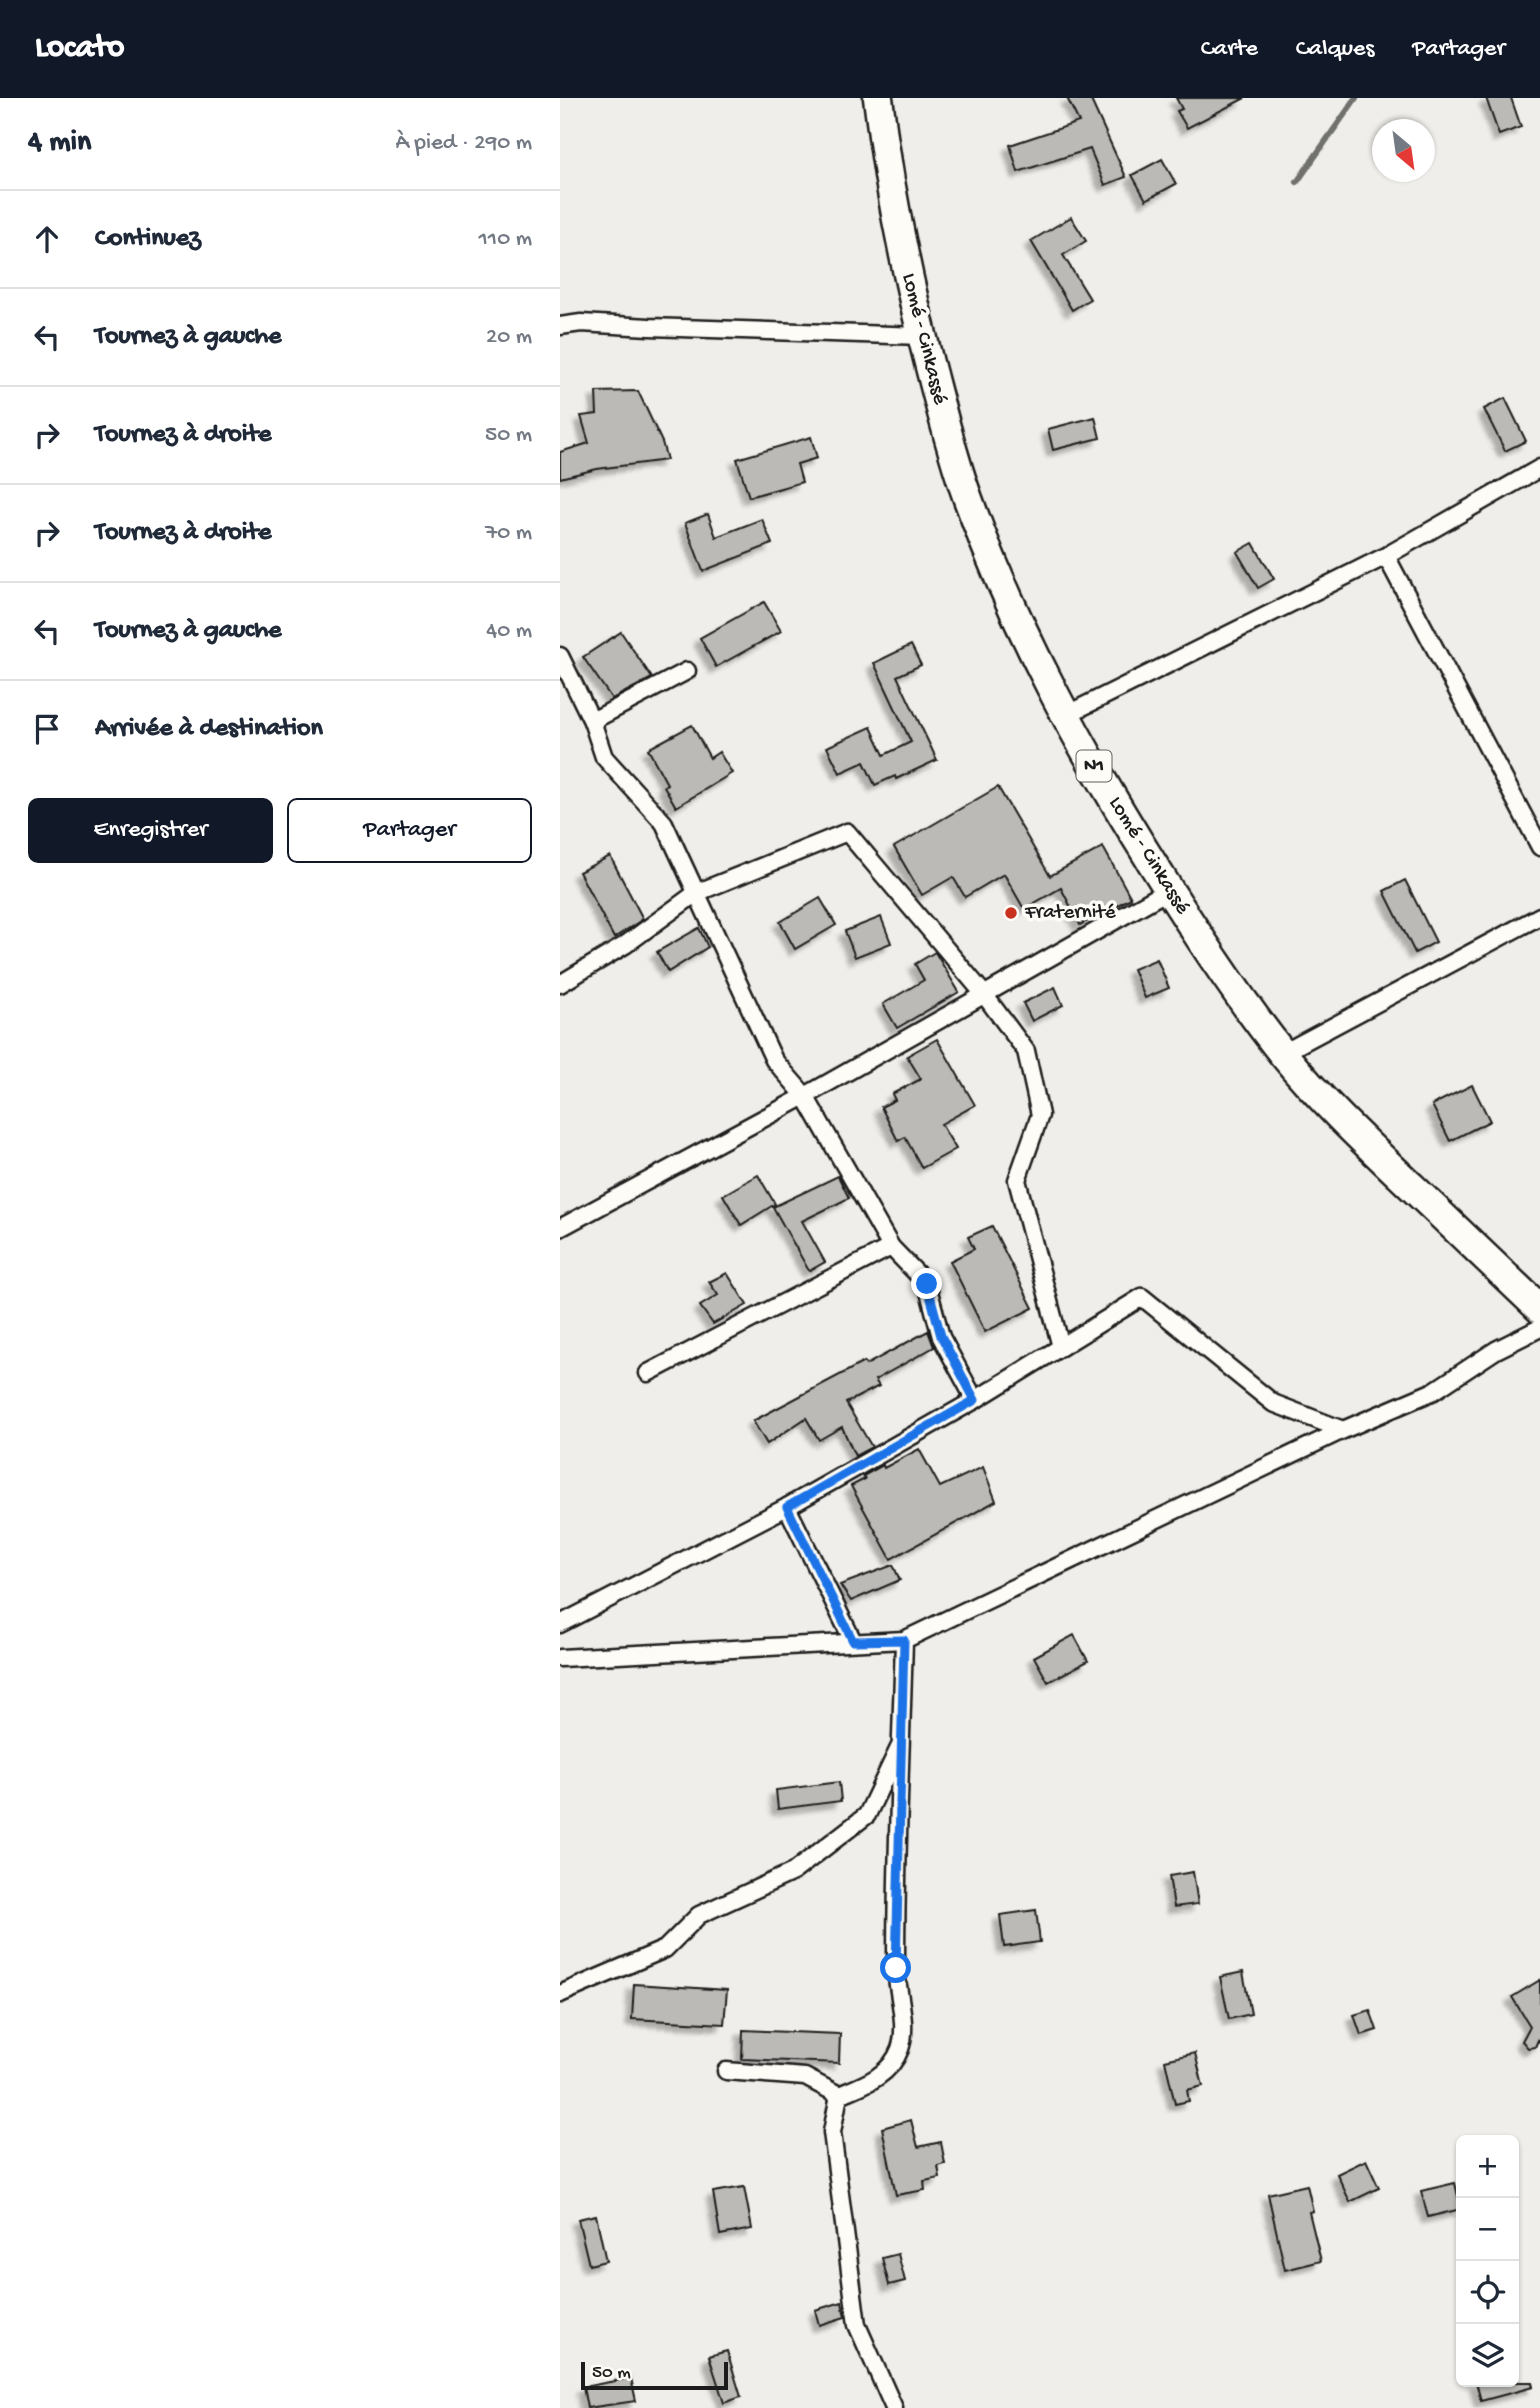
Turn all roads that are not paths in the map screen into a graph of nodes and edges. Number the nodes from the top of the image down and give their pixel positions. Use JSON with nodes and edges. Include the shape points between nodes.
{"nodes":[{"id":1,"x":878,"y":98,"type":"edge"},
{"id":2,"x":560,"y":326,"type":"edge"},
{"id":3,"x":922,"y":336,"type":"junction"},
{"id":4,"x":1540,"y":468,"type":"edge"},
{"id":5,"x":1386,"y":556,"type":"junction"},
{"id":6,"x":560,"y":656,"type":"edge"},
{"id":7,"x":687,"y":671,"type":"dead end"},
{"id":8,"x":1066,"y":716,"type":"junction"},
{"id":9,"x":592,"y":721,"type":"junction"},
{"id":10,"x":1540,"y":847,"type":"edge"},
{"id":11,"x":1169,"y":890,"type":"junction"},
{"id":12,"x":696,"y":893,"type":"junction"},
{"id":13,"x":1540,"y":916,"type":"edge"},
{"id":14,"x":560,"y":984,"type":"edge"},
{"id":15,"x":983,"y":993,"type":"junction"},
{"id":16,"x":1283,"y":1053,"type":"junction"},
{"id":17,"x":806,"y":1096,"type":"junction"},
{"id":18,"x":560,"y":1228,"type":"edge"},
{"id":19,"x":891,"y":1247,"type":"junction"},
{"id":20,"x":1540,"y":1309,"type":"edge"},
{"id":21,"x":1540,"y":1328,"type":"edge"},
{"id":22,"x":1061,"y":1347,"type":"junction"},
{"id":23,"x":648,"y":1373,"type":"dead end"},
{"id":24,"x":975,"y":1400,"type":"junction"},
{"id":25,"x":1343,"y":1430,"type":"junction"},
{"id":26,"x":787,"y":1507,"type":"junction"},
{"id":27,"x":560,"y":1624,"type":"edge"},
{"id":28,"x":904,"y":1640,"type":"junction"},
{"id":29,"x":853,"y":1641,"type":"junction"},
{"id":30,"x":560,"y":1658,"type":"edge"},
{"id":31,"x":901,"y":1743,"type":"junction"},
{"id":32,"x":560,"y":1994,"type":"edge"},
{"id":33,"x":726,"y":2071,"type":"dead end"},
{"id":34,"x":839,"y":2095,"type":"junction"},
{"id":35,"x":894,"y":2408,"type":"edge"}],
"edges":[{"from":1,"to":3,"type":"highway","name":"Lomé - Cinkassé","number":"N1","via":[[891,197]]},
{"from":2,"to":3,"type":"street","via":[[581,323]]},
{"from":3,"to":8,"type":"highway","name":"Lomé - Cinkassé","number":"N1","via":[[968,498],[1026,638]]},
{"from":4,"to":5,"type":"street"},
{"from":5,"to":8,"type":"street"},
{"from":5,"to":10,"type":"street"},
{"from":6,"to":9,"type":"street"},
{"from":7,"to":9,"type":"street"},
{"from":8,"to":11,"type":"highway","name":"Lomé - Cinkassé","number":"N1"},
{"from":9,"to":12,"type":"street","via":[[604,757],[664,823]]},
{"from":11,"to":15,"type":"street"},
{"from":11,"to":16,"type":"highway","name":"Lomé - Cinkassé","number":"N1"},
{"from":12,"to":14,"type":"street","via":[[625,945]]},
{"from":12,"to":15,"type":"street","via":[[847,832]]},
{"from":12,"to":17,"type":"street","via":[[774,1060]]},
{"from":13,"to":16,"type":"street"},
{"from":15,"to":17,"type":"street"},
{"from":15,"to":22,"type":"street","via":[[1026,1051],[1040,1115],[1017,1180]]},
{"from":16,"to":20,"type":"highway","name":"Lomé - Cinkassé","number":"N1","via":[[1362,1140]]},
{"from":17,"to":18,"type":"street"},
{"from":17,"to":19,"type":"street"},
{"from":19,"to":23,"type":"street"},
{"from":19,"to":24,"type":"street","via":[[927,1284],[941,1336]]},
{"from":21,"to":25,"type":"street","via":[[1496,1350],[1434,1391]]},
{"from":22,"to":24,"type":"street"},
{"from":22,"to":25,"type":"street","via":[[1142,1297],[1273,1403]]},
{"from":24,"to":26,"type":"street"},
{"from":25,"to":28,"type":"street"},
{"from":26,"to":27,"type":"street"},
{"from":26,"to":29,"type":"street"},
{"from":28,"to":29,"type":"street"},
{"from":28,"to":31,"type":"street"},
{"from":29,"to":30,"type":"street"},
{"from":31,"to":32,"type":"street","via":[[867,1815],[793,1872],[699,1915],[664,1949]]},
{"from":31,"to":34,"type":"street","via":[[896,1968],[904,2036],[890,2068]]},
{"from":33,"to":34,"type":"street","via":[[805,2077]]},
{"from":34,"to":35,"type":"street","via":[[832,2132],[857,2325]]}]}
